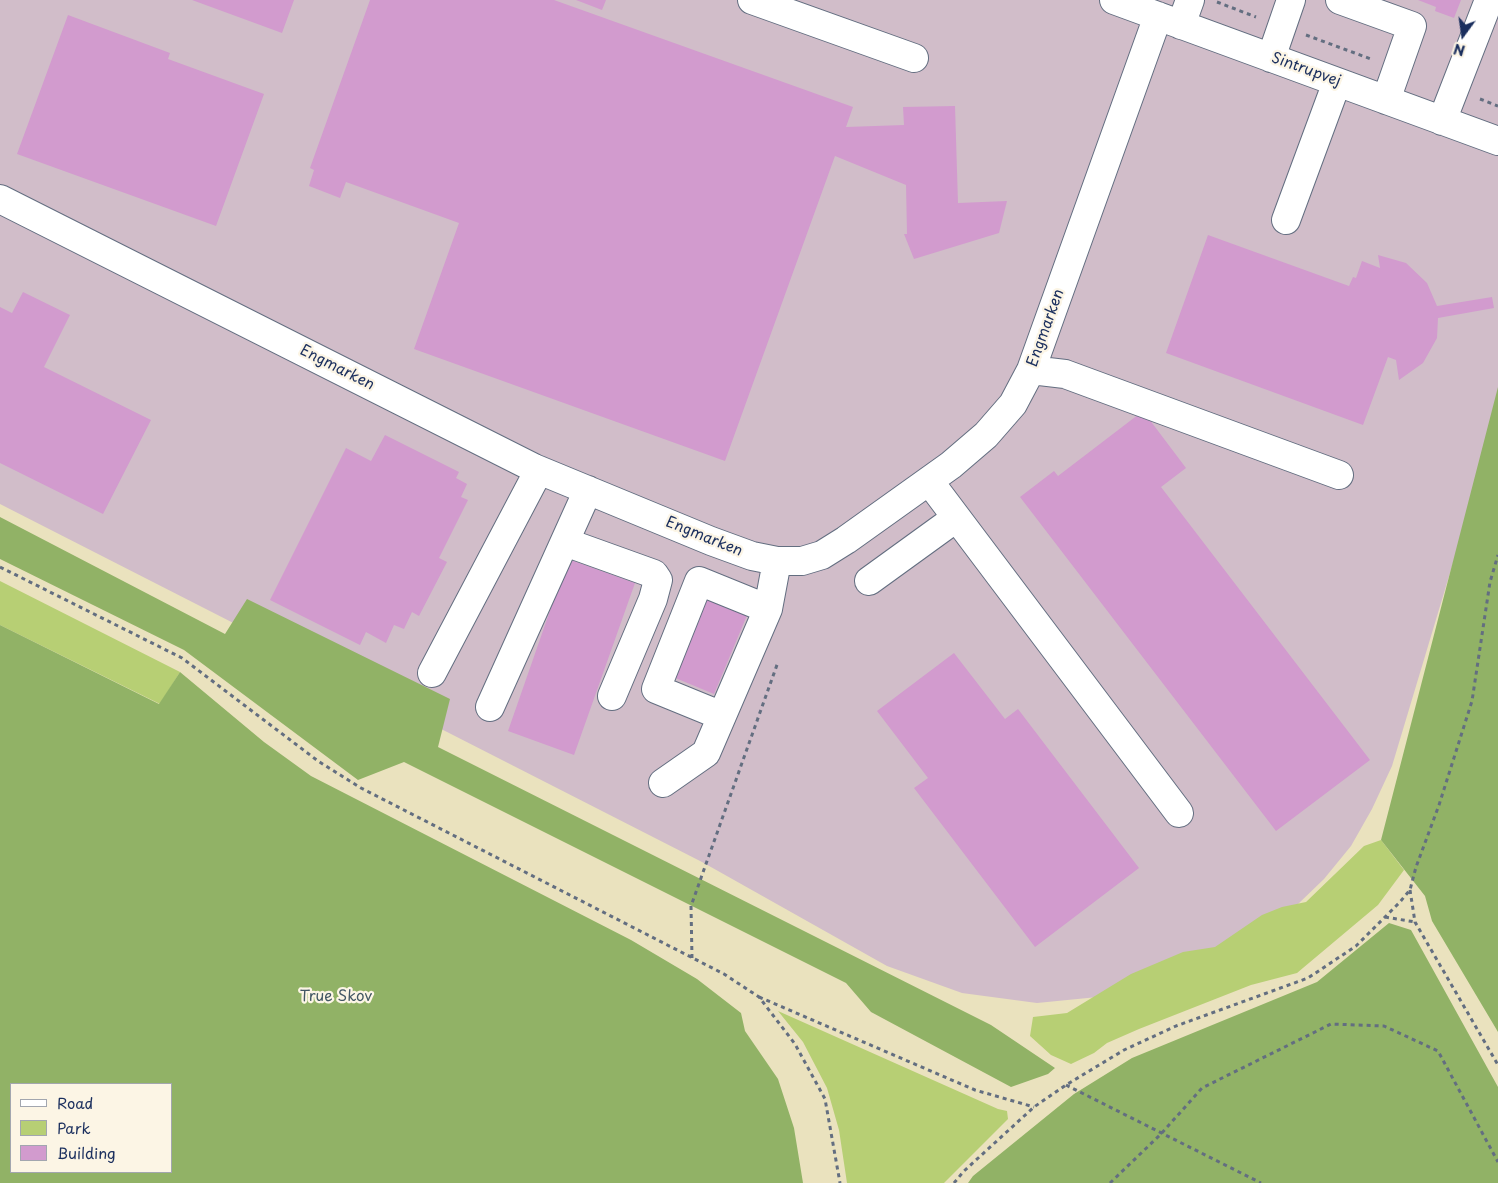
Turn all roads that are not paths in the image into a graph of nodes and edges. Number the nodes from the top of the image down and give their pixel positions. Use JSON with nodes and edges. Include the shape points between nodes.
{"nodes":[{"id":1,"x":752,"y":0,"type":"edge"},
{"id":2,"x":1114,"y":0,"type":"edge"},
{"id":3,"x":1291,"y":0,"type":"edge"},
{"id":4,"x":1340,"y":0,"type":"edge"},
{"id":5,"x":1489,"y":0,"type":"edge"},
{"id":6,"x":1176,"y":14,"type":"edge"},
{"id":7,"x":914,"y":58,"type":"dead end"},
{"id":8,"x":1271,"y":58,"type":"junction"},
{"id":9,"x":1337,"y":82,"type":"junction"},
{"id":10,"x":1386,"y":100,"type":"junction"},
{"id":11,"x":1442,"y":121,"type":"junction"},
{"id":12,"x":1498,"y":141,"type":"edge"},
{"id":13,"x":0,"y":199,"type":"edge"},
{"id":14,"x":1286,"y":220,"type":"dead end"},
{"id":15,"x":1031,"y":370,"type":"junction"},
{"id":16,"x":539,"y":470,"type":"junction"},
{"id":17,"x":1339,"y":475,"type":"dead end"},
{"id":18,"x":929,"y":481,"type":"junction"},
{"id":19,"x":588,"y":490,"type":"junction"},
{"id":20,"x":956,"y":518,"type":"junction"},
{"id":21,"x":564,"y":542,"type":"junction"},
{"id":22,"x":777,"y":561,"type":"junction"},
{"id":23,"x":869,"y":581,"type":"dead end"},
{"id":24,"x":768,"y":609,"type":"junction"},
{"id":25,"x":432,"y":673,"type":"dead end"},
{"id":26,"x":612,"y":696,"type":"dead end"},
{"id":27,"x":490,"y":707,"type":"dead end"},
{"id":28,"x":722,"y":716,"type":"junction"},
{"id":29,"x":663,"y":784,"type":"dead end"},
{"id":30,"x":1179,"y":813,"type":"dead end"}],
"edges":[{"from":1,"to":7,"type":"street"},
{"from":2,"to":6,"type":"street","name":"Sintrupvej"},
{"from":3,"to":8,"type":"street"},
{"from":4,"to":10,"type":"street","via":[[1412,26]]},
{"from":5,"to":11,"type":"street"},
{"from":6,"to":8,"type":"street","name":"Sintrupvej"},
{"from":6,"to":15,"type":"street","name":"Engmarken"},
{"from":8,"to":9,"type":"street","name":"Sintrupvej"},
{"from":9,"to":10,"type":"street","name":"Sintrupvej"},
{"from":9,"to":14,"type":"street"},
{"from":10,"to":11,"type":"street","name":"Sintrupvej"},
{"from":11,"to":12,"type":"street","name":"Sintrupvej"},
{"from":13,"to":16,"type":"street","name":"Engmarken"},
{"from":15,"to":17,"type":"street","via":[[1065,374]]},
{"from":15,"to":18,"type":"street","name":"Engmarken","via":[[1013,404],[986,435]]},
{"from":16,"to":19,"type":"street","name":"Engmarken"},
{"from":16,"to":25,"type":"street"},
{"from":18,"to":20,"type":"street"},
{"from":18,"to":22,"type":"street","name":"Engmarken","via":[[822,556],[802,561]]},
{"from":19,"to":21,"type":"street"},
{"from":19,"to":22,"type":"street","name":"Engmarken","via":[[711,541]]},
{"from":20,"to":23,"type":"street"},
{"from":20,"to":30,"type":"street"},
{"from":21,"to":26,"type":"street","via":[[654,574],[658,580],[653,600]]},
{"from":21,"to":27,"type":"street"},
{"from":22,"to":24,"type":"street"},
{"from":24,"to":28,"type":"street"},
{"from":24,"to":28,"type":"street","via":[[699,582],[656,689]]},
{"from":28,"to":29,"type":"street","via":[[706,753]]}]}
